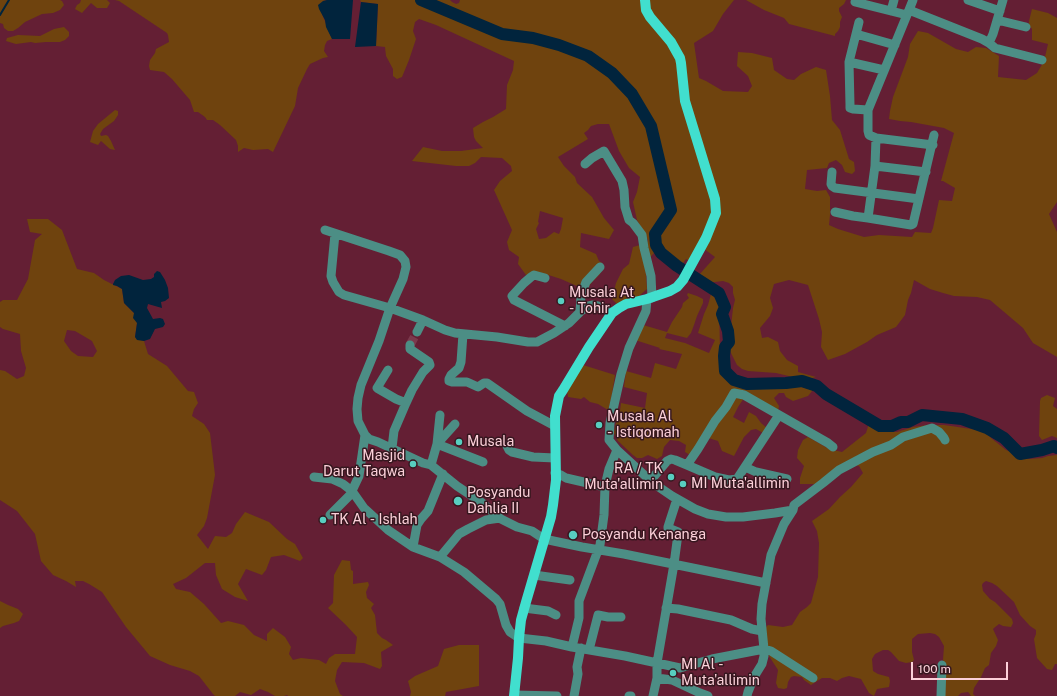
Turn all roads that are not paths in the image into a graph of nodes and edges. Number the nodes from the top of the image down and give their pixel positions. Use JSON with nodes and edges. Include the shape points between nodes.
{"nodes":[{"id":1,"x":645,"y":0,"type":"edge"},
{"id":2,"x":894,"y":0,"type":"edge"},
{"id":3,"x":913,"y":0,"type":"edge"},
{"id":4,"x":968,"y":0,"type":"edge"},
{"id":5,"x":1003,"y":0,"type":"edge"},
{"id":6,"x":855,"y":2,"type":"dead end"},
{"id":7,"x":867,"y":2,"type":"edge"},
{"id":8,"x":891,"y":11,"type":"junction"},
{"id":9,"x":908,"y":12,"type":"junction"},
{"id":10,"x":998,"y":16,"type":"junction"},
{"id":11,"x":859,"y":22,"type":"dead end"},
{"id":12,"x":1026,"y":27,"type":"dead end"},
{"id":13,"x":856,"y":34,"type":"junction"},
{"id":14,"x":989,"y":43,"type":"junction"},
{"id":15,"x":895,"y":45,"type":"junction"},
{"id":16,"x":1042,"y":60,"type":"dead end"},
{"id":17,"x":849,"y":62,"type":"junction"},
{"id":18,"x":884,"y":70,"type":"junction"},
{"id":19,"x":868,"y":110,"type":"junction"},
{"id":20,"x":934,"y":135,"type":"dead end"},
{"id":21,"x":876,"y":138,"type":"junction"},
{"id":22,"x":932,"y":145,"type":"junction"},
{"id":23,"x":585,"y":164,"type":"dead end"},
{"id":24,"x":875,"y":166,"type":"junction"},
{"id":25,"x":832,"y":172,"type":"dead end"},
{"id":26,"x":926,"y":172,"type":"junction"},
{"id":27,"x":872,"y":193,"type":"junction"},
{"id":28,"x":919,"y":199,"type":"junction"},
{"id":29,"x":834,"y":212,"type":"dead end"},
{"id":30,"x":871,"y":219,"type":"junction"},
{"id":31,"x":326,"y":230,"type":"dead end"},
{"id":32,"x":335,"y":234,"type":"junction"},
{"id":33,"x":600,"y":267,"type":"dead end"},
{"id":34,"x":545,"y":278,"type":"dead end"},
{"id":35,"x":650,"y":299,"type":"junction"},
{"id":36,"x":390,"y":308,"type":"junction"},
{"id":37,"x":580,"y":312,"type":"junction"},
{"id":38,"x":612,"y":313,"type":"junction"},
{"id":39,"x":423,"y":320,"type":"junction"},
{"id":40,"x":565,"y":326,"type":"junction"},
{"id":41,"x":417,"y":332,"type":"tunnel mouth"},
{"id":42,"x":463,"y":334,"type":"junction"},
{"id":43,"x":410,"y":346,"type":"dead end"},
{"id":44,"x":388,"y":370,"type":"dead end"},
{"id":45,"x":361,"y":385,"type":"junction"},
{"id":46,"x":377,"y":388,"type":"junction"},
{"id":47,"x":406,"y":403,"type":"junction"},
{"id":48,"x":440,"y":415,"type":"dead end"},
{"id":49,"x":779,"y":415,"type":"junction"},
{"id":50,"x":455,"y":424,"type":"dead end"},
{"id":51,"x":555,"y":426,"type":"junction"},
{"id":52,"x":365,"y":435,"type":"junction"},
{"id":53,"x":945,"y":440,"type":"dead end"},
{"id":54,"x":437,"y":444,"type":"junction"},
{"id":55,"x":507,"y":446,"type":"dead end"},
{"id":56,"x":833,"y":447,"type":"dead end"},
{"id":57,"x":392,"y":448,"type":"junction"},
{"id":58,"x":617,"y":450,"type":"junction"},
{"id":59,"x":555,"y":458,"type":"junction"},
{"id":60,"x":483,"y":462,"type":"dead end"},
{"id":61,"x":431,"y":465,"type":"junction"},
{"id":62,"x":687,"y":466,"type":"junction"},
{"id":63,"x":745,"y":467,"type":"junction"},
{"id":64,"x":555,"y":473,"type":"junction"},
{"id":65,"x":443,"y":474,"type":"junction"},
{"id":66,"x":314,"y":477,"type":"dead end"},
{"id":67,"x":787,"y":479,"type":"dead end"},
{"id":68,"x":650,"y":481,"type":"junction"},
{"id":69,"x":605,"y":487,"type":"junction"},
{"id":70,"x":352,"y":491,"type":"junction"},
{"id":71,"x":671,"y":497,"type":"junction"},
{"id":72,"x":793,"y":510,"type":"junction"},
{"id":73,"x":330,"y":515,"type":"dead end"},
{"id":74,"x":500,"y":518,"type":"junction"},
{"id":75,"x":544,"y":539,"type":"junction"},
{"id":76,"x":413,"y":547,"type":"junction"},
{"id":77,"x":599,"y":549,"type":"junction"},
{"id":78,"x":440,"y":557,"type":"junction"},
{"id":79,"x":674,"y":564,"type":"junction"},
{"id":80,"x":534,"y":575,"type":"junction"},
{"id":81,"x":570,"y":580,"type":"dead end"},
{"id":82,"x":766,"y":583,"type":"junction"},
{"id":83,"x":524,"y":608,"type":"junction"},
{"id":84,"x":666,"y":608,"type":"junction"},
{"id":85,"x":556,"y":615,"type":"dead end"},
{"id":86,"x":621,"y":617,"type":"dead end"},
{"id":87,"x":762,"y":631,"type":"junction"},
{"id":88,"x":519,"y":638,"type":"junction"},
{"id":89,"x":581,"y":648,"type":"junction"},
{"id":90,"x":764,"y":649,"type":"junction"},
{"id":91,"x":657,"y":663,"type":"junction"},
{"id":92,"x":942,"y":665,"type":"dead end"},
{"id":93,"x":657,"y":678,"type":"junction"},
{"id":94,"x":813,"y":678,"type":"dead end"},
{"id":95,"x":514,"y":696,"type":"edge"},
{"id":96,"x":557,"y":696,"type":"edge"},
{"id":97,"x":574,"y":696,"type":"edge"},
{"id":98,"x":653,"y":696,"type":"edge"},
{"id":99,"x":708,"y":696,"type":"edge"},
{"id":100,"x":747,"y":696,"type":"edge"},
{"id":101,"x":941,"y":696,"type":"edge"}],
"edges":[{"from":1,"to":35,"type":"main road","via":[[650,18],[671,42],[680,58],[685,102],[716,199],[715,217],[683,280],[677,287]]},
{"from":2,"to":8,"type":"street"},
{"from":3,"to":9,"type":"street"},
{"from":4,"to":10,"type":"street"},
{"from":5,"to":10,"type":"street"},
{"from":6,"to":7,"type":"street"},
{"from":7,"to":8,"type":"street"},
{"from":8,"to":9,"type":"street"},
{"from":9,"to":14,"type":"street"},
{"from":9,"to":15,"type":"street"},
{"from":10,"to":12,"type":"street"},
{"from":10,"to":14,"type":"street"},
{"from":11,"to":13,"type":"street"},
{"from":13,"to":15,"type":"street"},
{"from":13,"to":17,"type":"street"},
{"from":14,"to":16,"type":"street","via":[[995,48]]},
{"from":15,"to":18,"type":"street"},
{"from":17,"to":18,"type":"street"},
{"from":17,"to":19,"type":"street","via":[[850,108]]},
{"from":18,"to":19,"type":"street"},
{"from":19,"to":21,"type":"street","via":[[869,135]]},
{"from":20,"to":22,"type":"street"},
{"from":21,"to":22,"type":"street"},
{"from":21,"to":24,"type":"street"},
{"from":22,"to":26,"type":"street"},
{"from":23,"to":35,"type":"street","via":[[604,151],[622,181],[629,220],[642,235],[651,276]]},
{"from":24,"to":26,"type":"street"},
{"from":24,"to":27,"type":"street"},
{"from":25,"to":27,"type":"street","via":[[833,187]]},
{"from":26,"to":28,"type":"street"},
{"from":27,"to":28,"type":"street"},
{"from":27,"to":30,"type":"street"},
{"from":28,"to":30,"type":"street","via":[[911,225]]},
{"from":29,"to":30,"type":"street"},
{"from":31,"to":32,"type":"street"},
{"from":32,"to":36,"type":"street","via":[[331,276],[339,292]]},
{"from":32,"to":36,"type":"street","via":[[374,245],[400,255],[405,260],[406,267]]},
{"from":33,"to":37,"type":"street","via":[[586,282],[581,296]]},
{"from":34,"to":40,"type":"street","via":[[531,276],[512,296],[514,300]]},
{"from":35,"to":38,"type":"main road","via":[[626,304]]},
{"from":35,"to":58,"type":"street","via":[[629,348],[615,399],[608,438]]},
{"from":36,"to":39,"type":"street"},
{"from":36,"to":45,"type":"street"},
{"from":37,"to":38,"type":"street","via":[[592,305]]},
{"from":37,"to":40,"type":"street"},
{"from":38,"to":51,"type":"main road","via":[[563,390],[557,406]]},
{"from":39,"to":41,"type":"street"},
{"from":39,"to":42,"type":"street","via":[[445,330]]},
{"from":40,"to":42,"type":"street","via":[[537,342]]},
{"from":42,"to":51,"type":"street","via":[[461,362],[449,380],[467,382],[478,387],[487,383],[527,411]]},
{"from":43,"to":47,"type":"street","via":[[410,349],[430,365],[423,372]]},
{"from":44,"to":46,"type":"street"},
{"from":45,"to":46,"type":"street"},
{"from":45,"to":52,"type":"street","via":[[357,409],[358,421]]},
{"from":46,"to":47,"type":"street"},
{"from":47,"to":57,"type":"street","via":[[394,431]]},
{"from":48,"to":54,"type":"street"},
{"from":49,"to":56,"type":"street"},
{"from":49,"to":62,"type":"street","via":[[734,393]]},
{"from":49,"to":63,"type":"street"},
{"from":50,"to":54,"type":"street"},
{"from":51,"to":59,"type":"main road"},
{"from":52,"to":57,"type":"street"},
{"from":52,"to":70,"type":"street","via":[[359,476]]},
{"from":53,"to":72,"type":"street","via":[[932,428],[904,437],[839,470],[794,505]]},
{"from":54,"to":60,"type":"street"},
{"from":54,"to":61,"type":"street"},
{"from":55,"to":59,"type":"street","via":[[512,452],[533,457]]},
{"from":57,"to":61,"type":"street"},
{"from":58,"to":68,"type":"street"},
{"from":58,"to":69,"type":"street"},
{"from":59,"to":64,"type":"main road"},
{"from":61,"to":65,"type":"street"},
{"from":62,"to":63,"type":"street","via":[[729,480],[737,479]]},
{"from":62,"to":68,"type":"street","via":[[675,460],[667,461]]},
{"from":63,"to":67,"type":"street"},
{"from":64,"to":69,"type":"street"},
{"from":64,"to":75,"type":"main road","via":[[551,517]]},
{"from":65,"to":74,"type":"street"},
{"from":65,"to":76,"type":"street","via":[[428,511],[418,525]]},
{"from":66,"to":70,"type":"street","via":[[332,479]]},
{"from":68,"to":71,"type":"street"},
{"from":69,"to":77,"type":"street"},
{"from":70,"to":73,"type":"street"},
{"from":70,"to":76,"type":"street","via":[[378,522]]},
{"from":71,"to":72,"type":"street","via":[[708,514],[726,517],[775,514]]},
{"from":71,"to":79,"type":"street","via":[[668,528],[678,532]]},
{"from":72,"to":82,"type":"street","via":[[771,555]]},
{"from":74,"to":75,"type":"street","via":[[532,531]]},
{"from":74,"to":78,"type":"street","via":[[486,520],[459,534]]},
{"from":75,"to":77,"type":"street"},
{"from":75,"to":80,"type":"main road"},
{"from":76,"to":78,"type":"street"},
{"from":77,"to":79,"type":"street"},
{"from":77,"to":89,"type":"street","via":[[579,601]]},
{"from":78,"to":88,"type":"street","via":[[464,572],[496,599],[508,629]]},
{"from":79,"to":82,"type":"street"},
{"from":79,"to":84,"type":"street"},
{"from":80,"to":81,"type":"street"},
{"from":80,"to":83,"type":"main road"},
{"from":82,"to":87,"type":"street","via":[[762,604]]},
{"from":83,"to":85,"type":"street","via":[[548,611]]},
{"from":83,"to":88,"type":"main road"},
{"from":84,"to":87,"type":"street","via":[[731,620]]},
{"from":84,"to":91,"type":"street"},
{"from":86,"to":89,"type":"street","via":[[598,615]]},
{"from":87,"to":90,"type":"street"},
{"from":88,"to":89,"type":"street"},
{"from":88,"to":95,"type":"main road"},
{"from":89,"to":91,"type":"street"},
{"from":89,"to":97,"type":"street"},
{"from":90,"to":91,"type":"street","via":[[680,668]]},
{"from":90,"to":94,"type":"street"},
{"from":90,"to":100,"type":"street","via":[[762,664]]},
{"from":91,"to":93,"type":"street"},
{"from":92,"to":101,"type":"street"},
{"from":93,"to":98,"type":"street"},
{"from":93,"to":99,"type":"street","via":[[672,680]]},
{"from":95,"to":96,"type":"street"}]}
